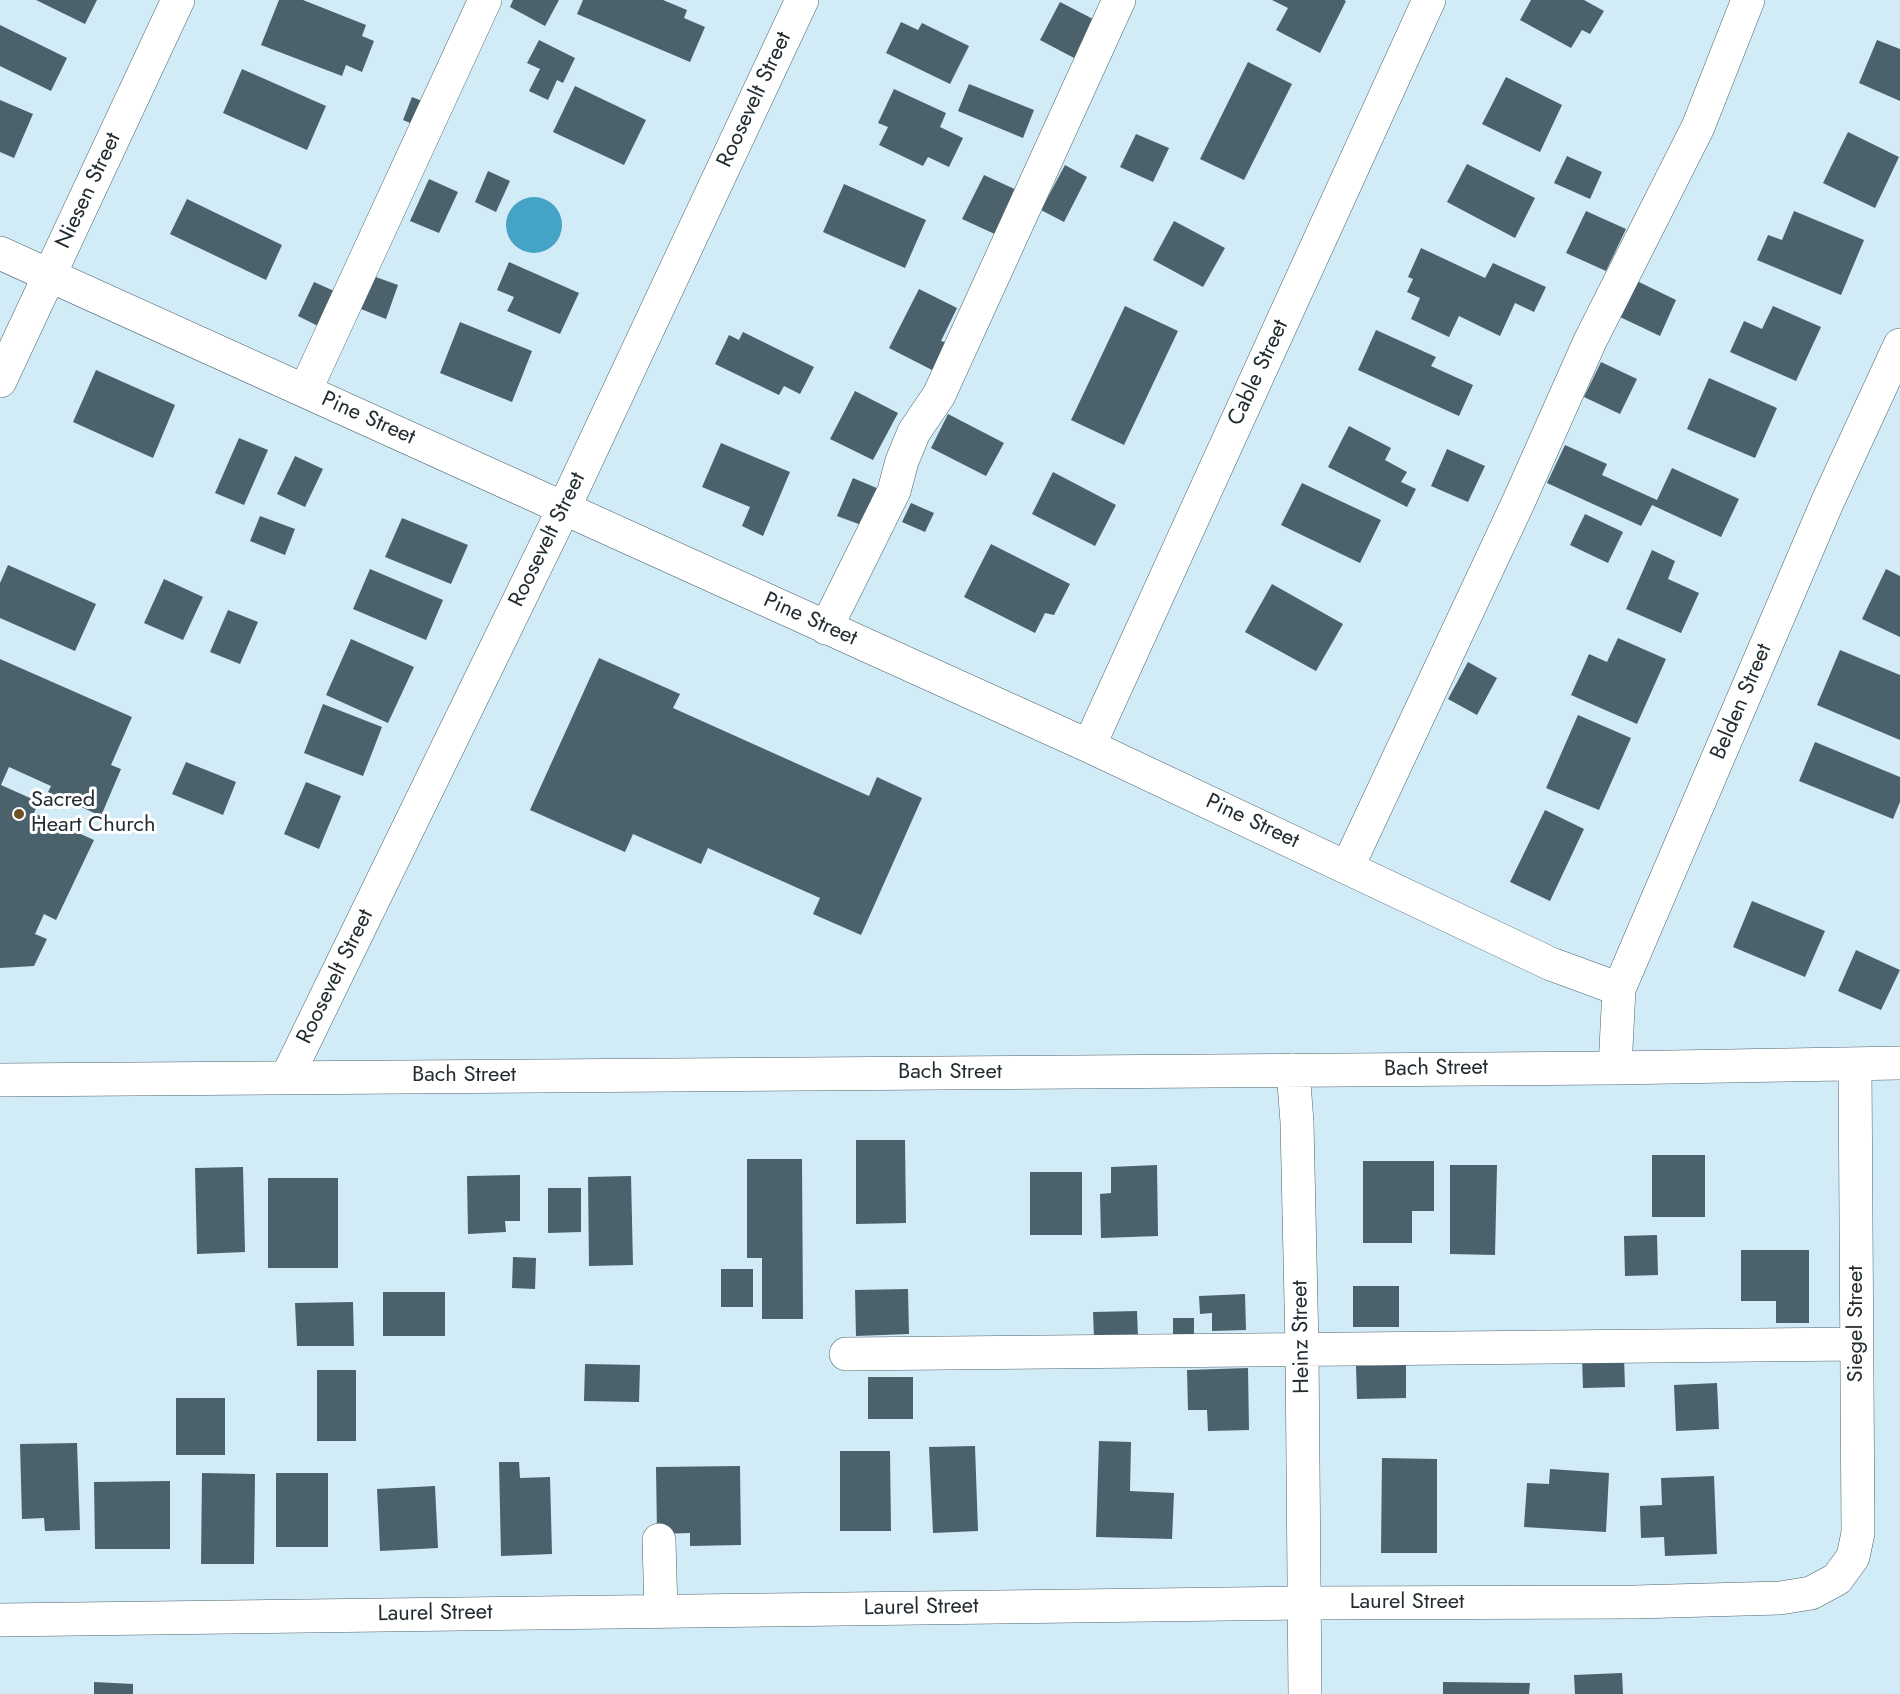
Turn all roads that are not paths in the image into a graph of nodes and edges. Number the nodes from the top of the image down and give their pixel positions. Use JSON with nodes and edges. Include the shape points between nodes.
{"nodes":[{"id":1,"x":178,"y":0,"type":"edge"},
{"id":2,"x":485,"y":0,"type":"edge"},
{"id":3,"x":802,"y":0,"type":"edge"},
{"id":4,"x":1119,"y":0,"type":"edge"},
{"id":5,"x":1429,"y":0,"type":"edge"},
{"id":6,"x":1748,"y":0,"type":"edge"},
{"id":7,"x":0,"y":253,"type":"edge"},
{"id":8,"x":50,"y":275,"type":"junction"},
{"id":9,"x":1900,"y":345,"type":"edge"},
{"id":10,"x":0,"y":381,"type":"edge"},
{"id":11,"x":305,"y":391,"type":"junction"},
{"id":12,"x":564,"y":508,"type":"junction"},
{"id":13,"x":826,"y":628,"type":"junction"},
{"id":14,"x":1089,"y":746,"type":"junction"},
{"id":15,"x":1348,"y":866,"type":"junction"},
{"id":16,"x":1619,"y":989,"type":"junction"},
{"id":17,"x":1900,"y":1063,"type":"edge"},
{"id":18,"x":1855,"y":1064,"type":"junction"},
{"id":19,"x":1615,"y":1068,"type":"junction"},
{"id":20,"x":1293,"y":1070,"type":"junction"},
{"id":21,"x":287,"y":1077,"type":"junction"},
{"id":22,"x":0,"y":1080,"type":"edge"},
{"id":23,"x":1857,"y":1344,"type":"junction"},
{"id":24,"x":1302,"y":1348,"type":"junction"},
{"id":25,"x":846,"y":1354,"type":"dead end"},
{"id":26,"x":659,"y":1540,"type":"dead end"},
{"id":27,"x":1838,"y":1579,"type":"joint"},
{"id":28,"x":1305,"y":1604,"type":"junction"},
{"id":29,"x":661,"y":1612,"type":"junction"},
{"id":30,"x":0,"y":1620,"type":"edge"},
{"id":31,"x":1305,"y":1694,"type":"edge"}],
"edges":[{"from":1,"to":8,"type":"street","name":"Niesen Street"},
{"from":2,"to":11,"type":"street"},
{"from":3,"to":12,"type":"street","name":"Roosevelt Street"},
{"from":4,"to":13,"type":"street","via":[[939,395],[914,432],[894,491]]},
{"from":5,"to":14,"type":"street","name":"Cable Street"},
{"from":6,"to":15,"type":"street","via":[[1698,127],[1590,341]]},
{"from":7,"to":8,"type":"street","name":"Pine Street"},
{"from":8,"to":10,"type":"street","name":"Niesen Street"},
{"from":8,"to":11,"type":"street","name":"Pine Street"},
{"from":9,"to":16,"type":"street","name":"Belden Street","via":[[1827,503]]},
{"from":11,"to":12,"type":"street","name":"Pine Street"},
{"from":12,"to":13,"type":"street","name":"Pine Street"},
{"from":12,"to":21,"type":"street","name":"Roosevelt Street"},
{"from":13,"to":14,"type":"street","name":"Pine Street"},
{"from":14,"to":15,"type":"street","name":"Pine Street"},
{"from":15,"to":16,"type":"street","name":"Pine Street","via":[[1551,964]]},
{"from":16,"to":19,"type":"street","name":"Belden Street"},
{"from":17,"to":18,"type":"street","name":"Bach Street"},
{"from":18,"to":19,"type":"street","name":"Bach Street"},
{"from":18,"to":23,"type":"street","name":"Siegel Street"},
{"from":19,"to":20,"type":"street","name":"Bach Street"},
{"from":20,"to":21,"type":"street","name":"Bach Street"},
{"from":20,"to":24,"type":"street","name":"Heinz Street"},
{"from":21,"to":22,"type":"street","name":"Bach Street"},
{"from":23,"to":24,"type":"street"},
{"from":23,"to":27,"type":"street","name":"Siegel Street","via":[[1858,1533],[1853,1557]]},
{"from":24,"to":25,"type":"street"},
{"from":24,"to":28,"type":"street","name":"Heinz Street"},
{"from":26,"to":29,"type":"street"},
{"from":27,"to":28,"type":"street","name":"Laurel Street","via":[[1811,1593],[1780,1598]]},
{"from":28,"to":29,"type":"street","name":"Laurel Street"},
{"from":28,"to":31,"type":"street","name":"Heinz Street"},
{"from":29,"to":30,"type":"street","name":"Laurel Street"}]}
